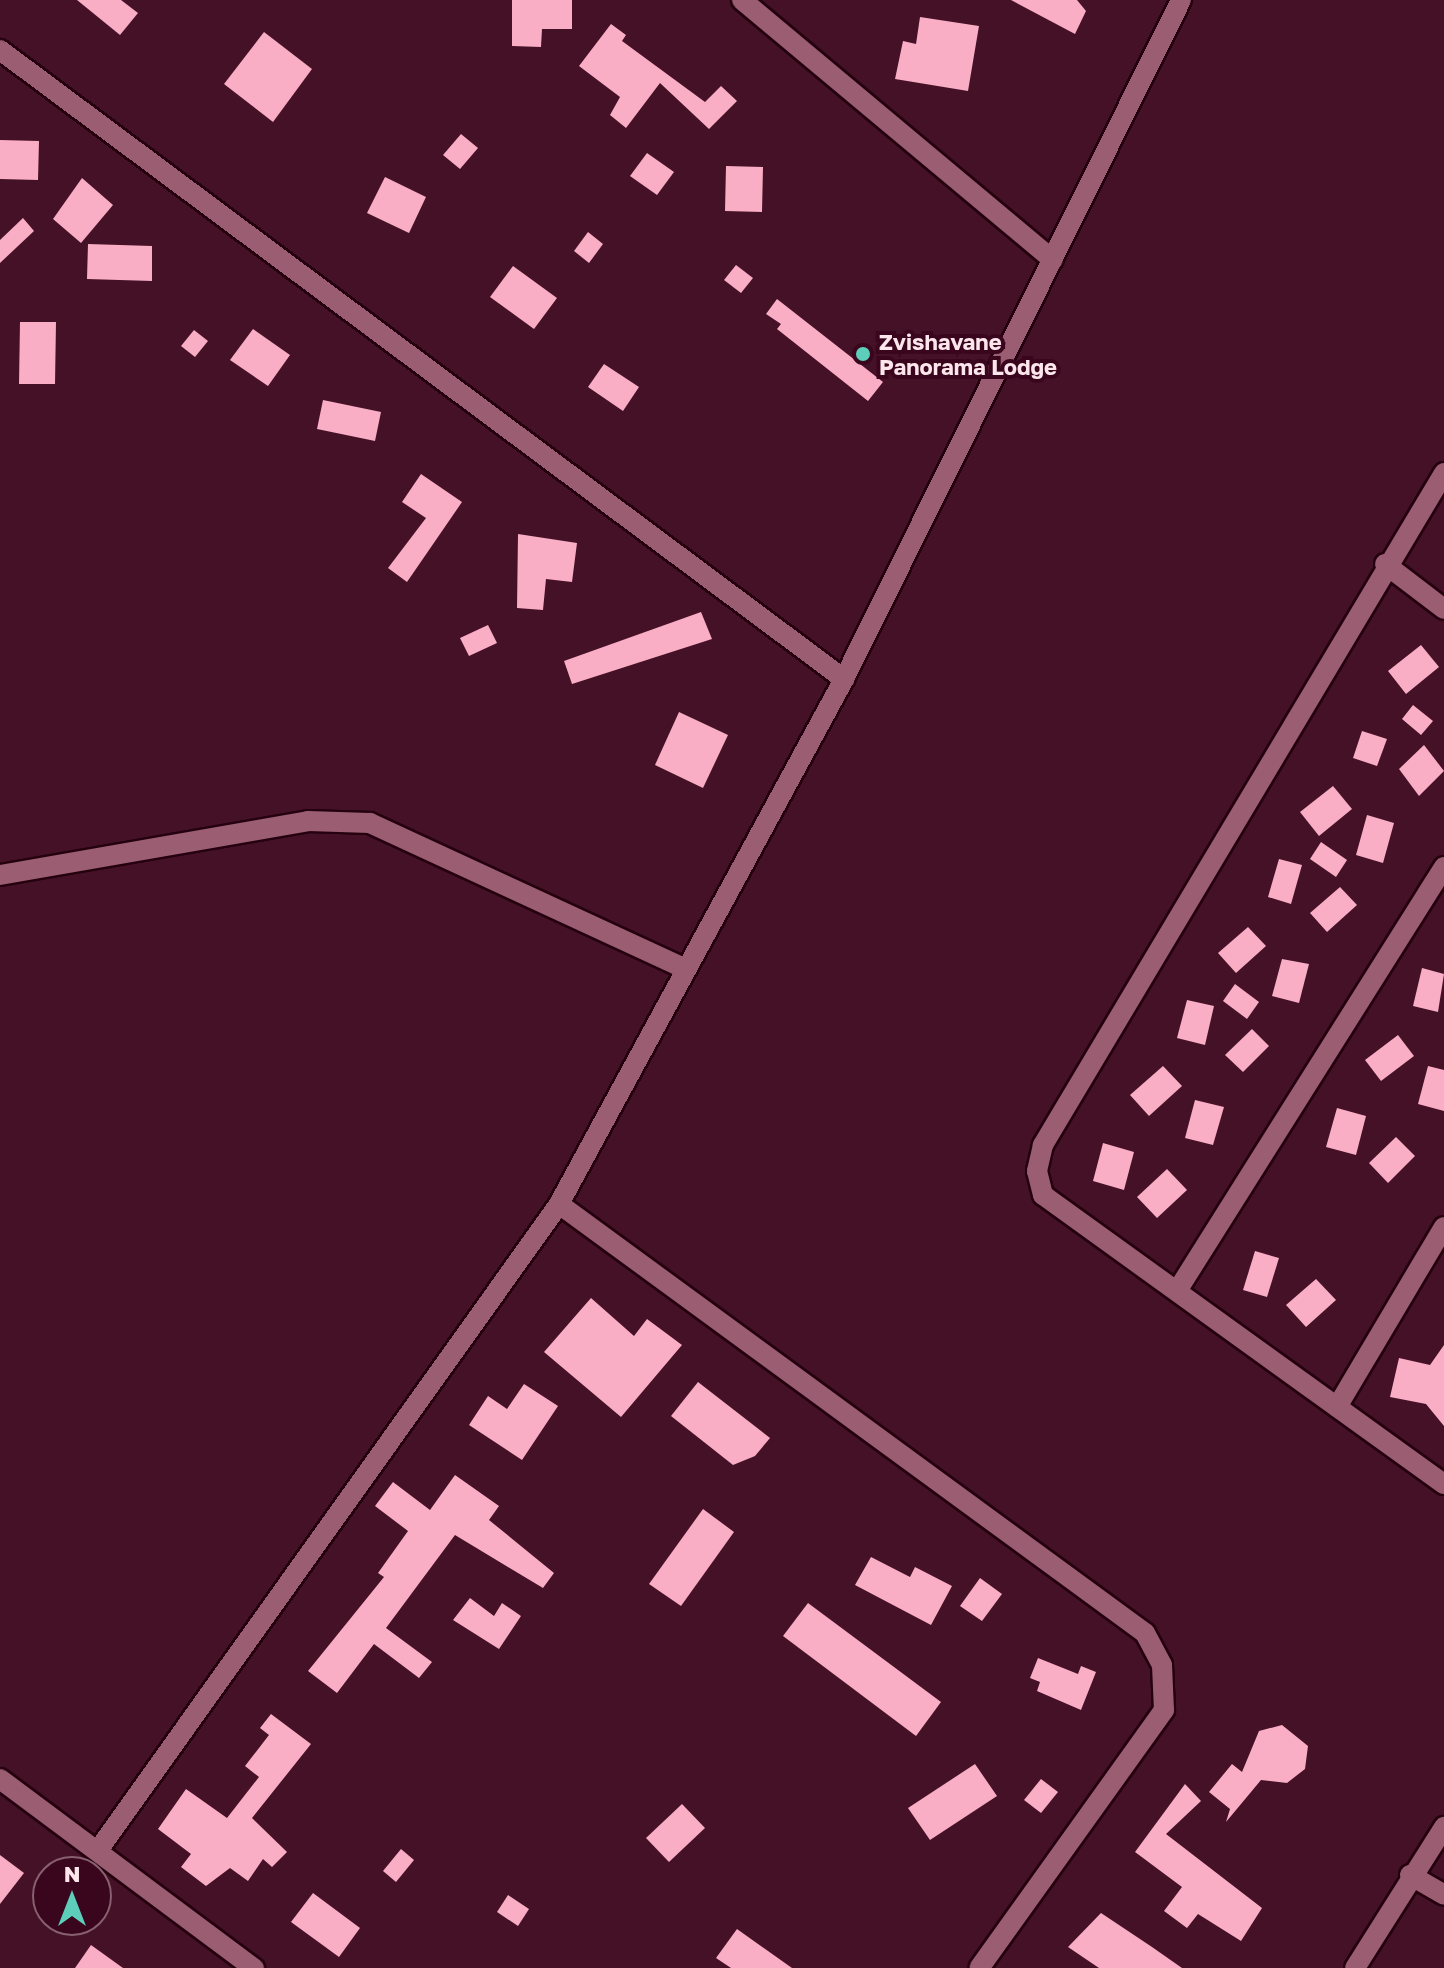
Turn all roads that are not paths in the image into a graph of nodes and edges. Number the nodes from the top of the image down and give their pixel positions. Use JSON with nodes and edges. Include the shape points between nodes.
{"nodes":[{"id":1,"x":742,"y":0,"type":"edge"},
{"id":2,"x":1181,"y":0,"type":"edge"},
{"id":3,"x":0,"y":50,"type":"edge"},
{"id":4,"x":1053,"y":260,"type":"junction"},
{"id":5,"x":1444,"y":473,"type":"edge"},
{"id":6,"x":1385,"y":564,"type":"junction"},
{"id":7,"x":1444,"y":609,"type":"edge"},
{"id":8,"x":844,"y":679,"type":"junction"},
{"id":9,"x":1444,"y":867,"type":"edge"},
{"id":10,"x":0,"y":875,"type":"edge"},
{"id":11,"x":684,"y":968,"type":"junction"},
{"id":12,"x":559,"y":1204,"type":"junction"},
{"id":13,"x":1444,"y":1227,"type":"edge"},
{"id":14,"x":1177,"y":1291,"type":"junction"},
{"id":15,"x":1337,"y":1407,"type":"junction"},
{"id":16,"x":1444,"y":1484,"type":"edge"},
{"id":17,"x":0,"y":1779,"type":"edge"},
{"id":18,"x":1444,"y":1827,"type":"edge"},
{"id":19,"x":99,"y":1849,"type":"junction"},
{"id":20,"x":1410,"y":1875,"type":"junction"},
{"id":21,"x":1444,"y":1895,"type":"edge"},
{"id":22,"x":254,"y":1968,"type":"edge"},
{"id":23,"x":979,"y":1968,"type":"edge"},
{"id":24,"x":1355,"y":1968,"type":"edge"}],
"edges":[{"from":1,"to":4,"type":"street"},
{"from":2,"to":4,"type":"street"},
{"from":3,"to":8,"type":"street"},
{"from":4,"to":8,"type":"street"},
{"from":5,"to":6,"type":"street"},
{"from":6,"to":7,"type":"street"},
{"from":6,"to":14,"type":"street","via":[[1043,1145],[1037,1171],[1043,1195]]},
{"from":8,"to":11,"type":"street"},
{"from":9,"to":14,"type":"street"},
{"from":10,"to":11,"type":"street","via":[[308,821],[370,823]]},
{"from":11,"to":12,"type":"street"},
{"from":12,"to":19,"type":"street"},
{"from":12,"to":23,"type":"street","via":[[1145,1633],[1162,1665],[1164,1710]]},
{"from":13,"to":15,"type":"street"},
{"from":14,"to":15,"type":"street"},
{"from":15,"to":16,"type":"street"},
{"from":17,"to":19,"type":"street"},
{"from":18,"to":20,"type":"street"},
{"from":19,"to":22,"type":"street"},
{"from":20,"to":21,"type":"street"},
{"from":20,"to":24,"type":"street"}]}
